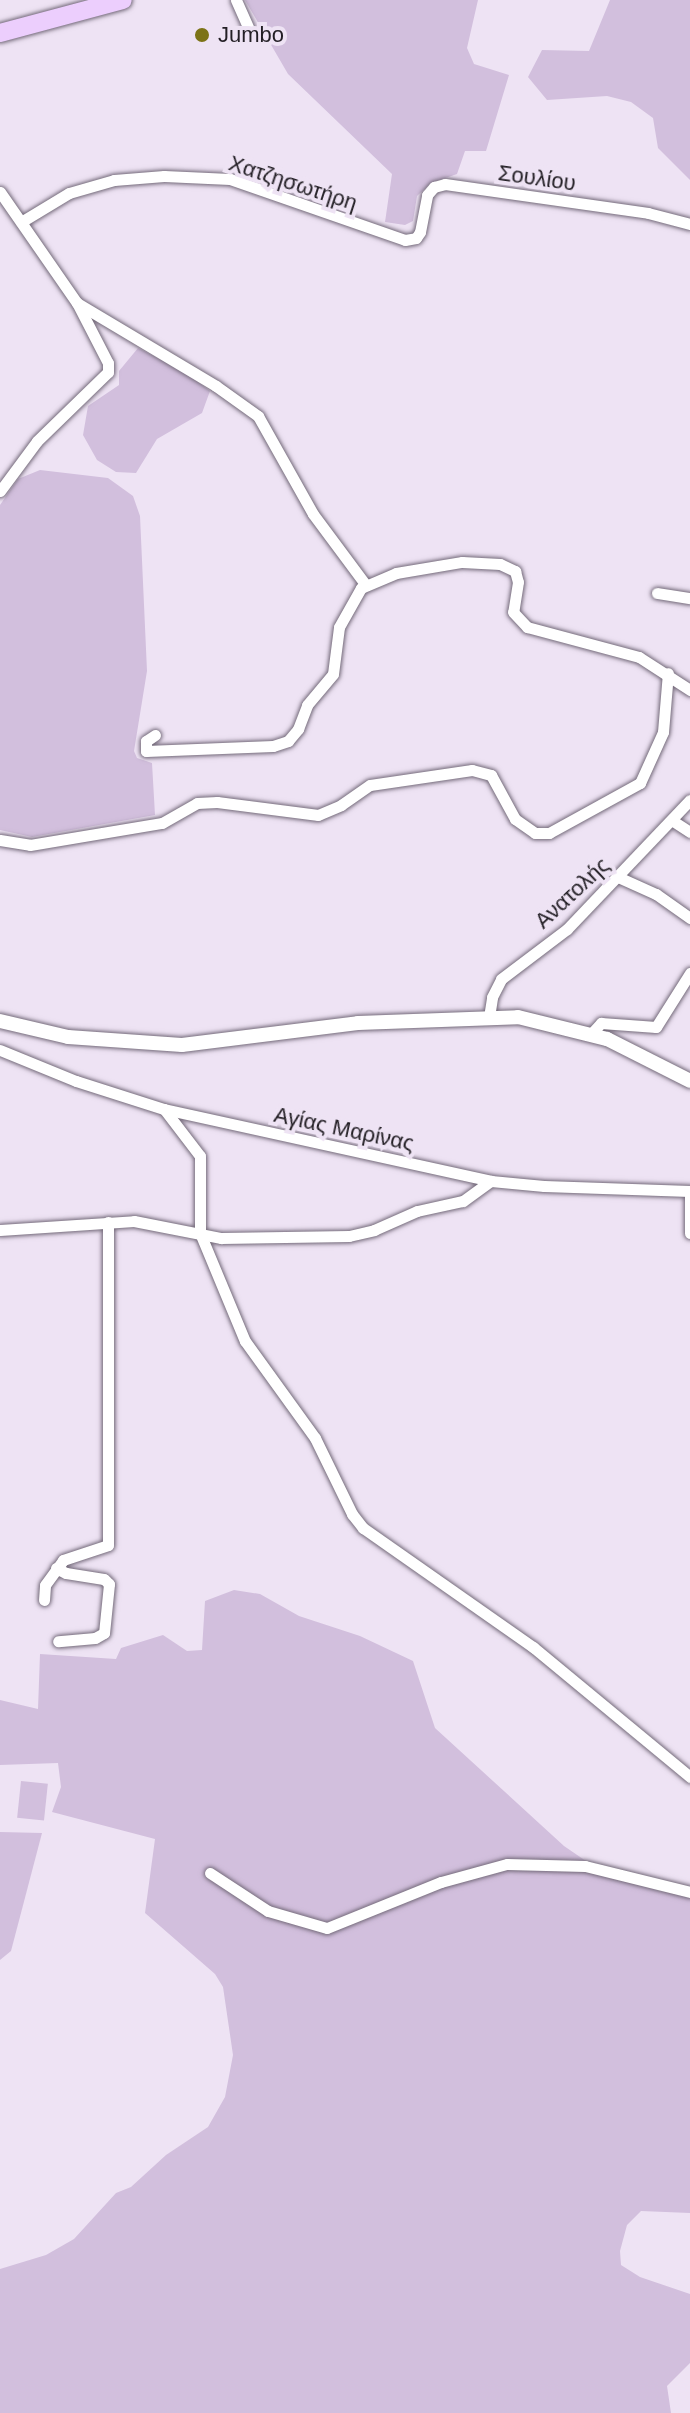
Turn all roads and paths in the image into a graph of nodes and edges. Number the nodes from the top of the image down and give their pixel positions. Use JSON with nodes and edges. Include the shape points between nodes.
{"nodes":[{"id":1,"x":123,"y":0,"type":"edge"},
{"id":2,"x":236,"y":0,"type":"edge"},
{"id":3,"x":249,"y":29,"type":"dead end"},
{"id":4,"x":0,"y":33,"type":"edge"},
{"id":5,"x":0,"y":192,"type":"edge"},
{"id":6,"x":21,"y":222,"type":"junction"},
{"id":7,"x":690,"y":224,"type":"edge"},
{"id":8,"x":416,"y":238,"type":"joint"},
{"id":9,"x":77,"y":303,"type":"junction"},
{"id":10,"x":0,"y":491,"type":"edge"},
{"id":11,"x":365,"y":584,"type":"junction"},
{"id":12,"x":657,"y":593,"type":"dead end"},
{"id":13,"x":690,"y":598,"type":"edge"},
{"id":14,"x":668,"y":673,"type":"junction"},
{"id":15,"x":690,"y":690,"type":"edge"},
{"id":16,"x":155,"y":735,"type":"dead end"},
{"id":17,"x":690,"y":800,"type":"edge"},
{"id":18,"x":673,"y":821,"type":"junction"},
{"id":19,"x":690,"y":832,"type":"edge"},
{"id":20,"x":0,"y":840,"type":"edge"},
{"id":21,"x":618,"y":877,"type":"junction"},
{"id":22,"x":690,"y":918,"type":"edge"},
{"id":23,"x":690,"y":973,"type":"edge"},
{"id":24,"x":489,"y":1017,"type":"junction"},
{"id":25,"x":0,"y":1021,"type":"edge"},
{"id":26,"x":591,"y":1034,"type":"junction"},
{"id":27,"x":0,"y":1050,"type":"edge"},
{"id":28,"x":690,"y":1081,"type":"edge"},
{"id":29,"x":164,"y":1109,"type":"junction"},
{"id":30,"x":491,"y":1181,"type":"junction"},
{"id":31,"x":690,"y":1191,"type":"edge"},
{"id":32,"x":108,"y":1222,"type":"junction"},
{"id":33,"x":0,"y":1230,"type":"edge"},
{"id":34,"x":200,"y":1233,"type":"junction"},
{"id":35,"x":690,"y":1233,"type":"edge"},
{"id":36,"x":56,"y":1568,"type":"junction"},
{"id":37,"x":44,"y":1600,"type":"dead end"},
{"id":38,"x":58,"y":1641,"type":"dead end"},
{"id":39,"x":690,"y":1777,"type":"edge"},
{"id":40,"x":210,"y":1873,"type":"dead end"},
{"id":41,"x":690,"y":1892,"type":"edge"}],
"edges":[{"from":1,"to":4,"type":"main road"},
{"from":2,"to":3,"type":"street"},
{"from":5,"to":6,"type":"street"},
{"from":6,"to":8,"type":"street","name":"Χατζησωτήρη","via":[[69,193],[114,180],[199,177],[230,179],[389,236]]},
{"from":6,"to":9,"type":"street"},
{"from":7,"to":8,"type":"street","name":"Σουλίου","via":[[445,184],[427,195]]},
{"from":9,"to":10,"type":"street","via":[[108,372],[37,441]]},
{"from":9,"to":11,"type":"street","via":[[258,416],[313,514]]},
{"from":11,"to":14,"type":"street","via":[[448,563],[505,565],[517,573],[513,612],[521,624],[639,657]]},
{"from":11,"to":16,"type":"street","via":[[339,627],[333,674],[307,705],[288,741],[276,746],[146,751],[146,741]]},
{"from":12,"to":13,"type":"street"},
{"from":14,"to":15,"type":"street"},
{"from":14,"to":20,"type":"street","via":[[663,732],[640,783],[549,833],[535,833],[515,819],[491,775],[472,770],[370,785],[318,815],[197,803],[162,823],[30,845]]},
{"from":17,"to":18,"type":"street","name":"Ανατολής"},
{"from":18,"to":19,"type":"street"},
{"from":18,"to":21,"type":"street","name":"Ανατολής"},
{"from":21,"to":22,"type":"street","via":[[656,894]]},
{"from":21,"to":24,"type":"street","name":"Ανατολής","via":[[567,929],[501,979]]},
{"from":23,"to":26,"type":"street","via":[[656,1027],[601,1023]]},
{"from":24,"to":25,"type":"street","via":[[358,1023],[182,1045],[68,1037]]},
{"from":24,"to":26,"type":"street","via":[[537,1019]]},
{"from":26,"to":28,"type":"street"},
{"from":27,"to":29,"type":"street","name":"Αγίας Μαρίνας"},
{"from":29,"to":30,"type":"street","name":"Αγίας Μαρίνας"},
{"from":29,"to":34,"type":"street","via":[[200,1156]]},
{"from":30,"to":31,"type":"street","name":"Αγίας Μαρίνας"},
{"from":30,"to":34,"type":"street","via":[[463,1201],[349,1236],[237,1239]]},
{"from":31,"to":35,"type":"street"},
{"from":32,"to":33,"type":"street"},
{"from":32,"to":34,"type":"street","via":[[134,1221]]},
{"from":32,"to":36,"type":"street","via":[[108,1545],[71,1556]]},
{"from":34,"to":39,"type":"street","via":[[245,1341],[315,1438],[363,1528],[533,1647]]},
{"from":36,"to":37,"type":"street","via":[[45,1585]]},
{"from":36,"to":38,"type":"street","via":[[109,1584],[104,1633]]},
{"from":40,"to":41,"type":"street","via":[[268,1911],[327,1928],[441,1882],[507,1864],[585,1866]]}]}
